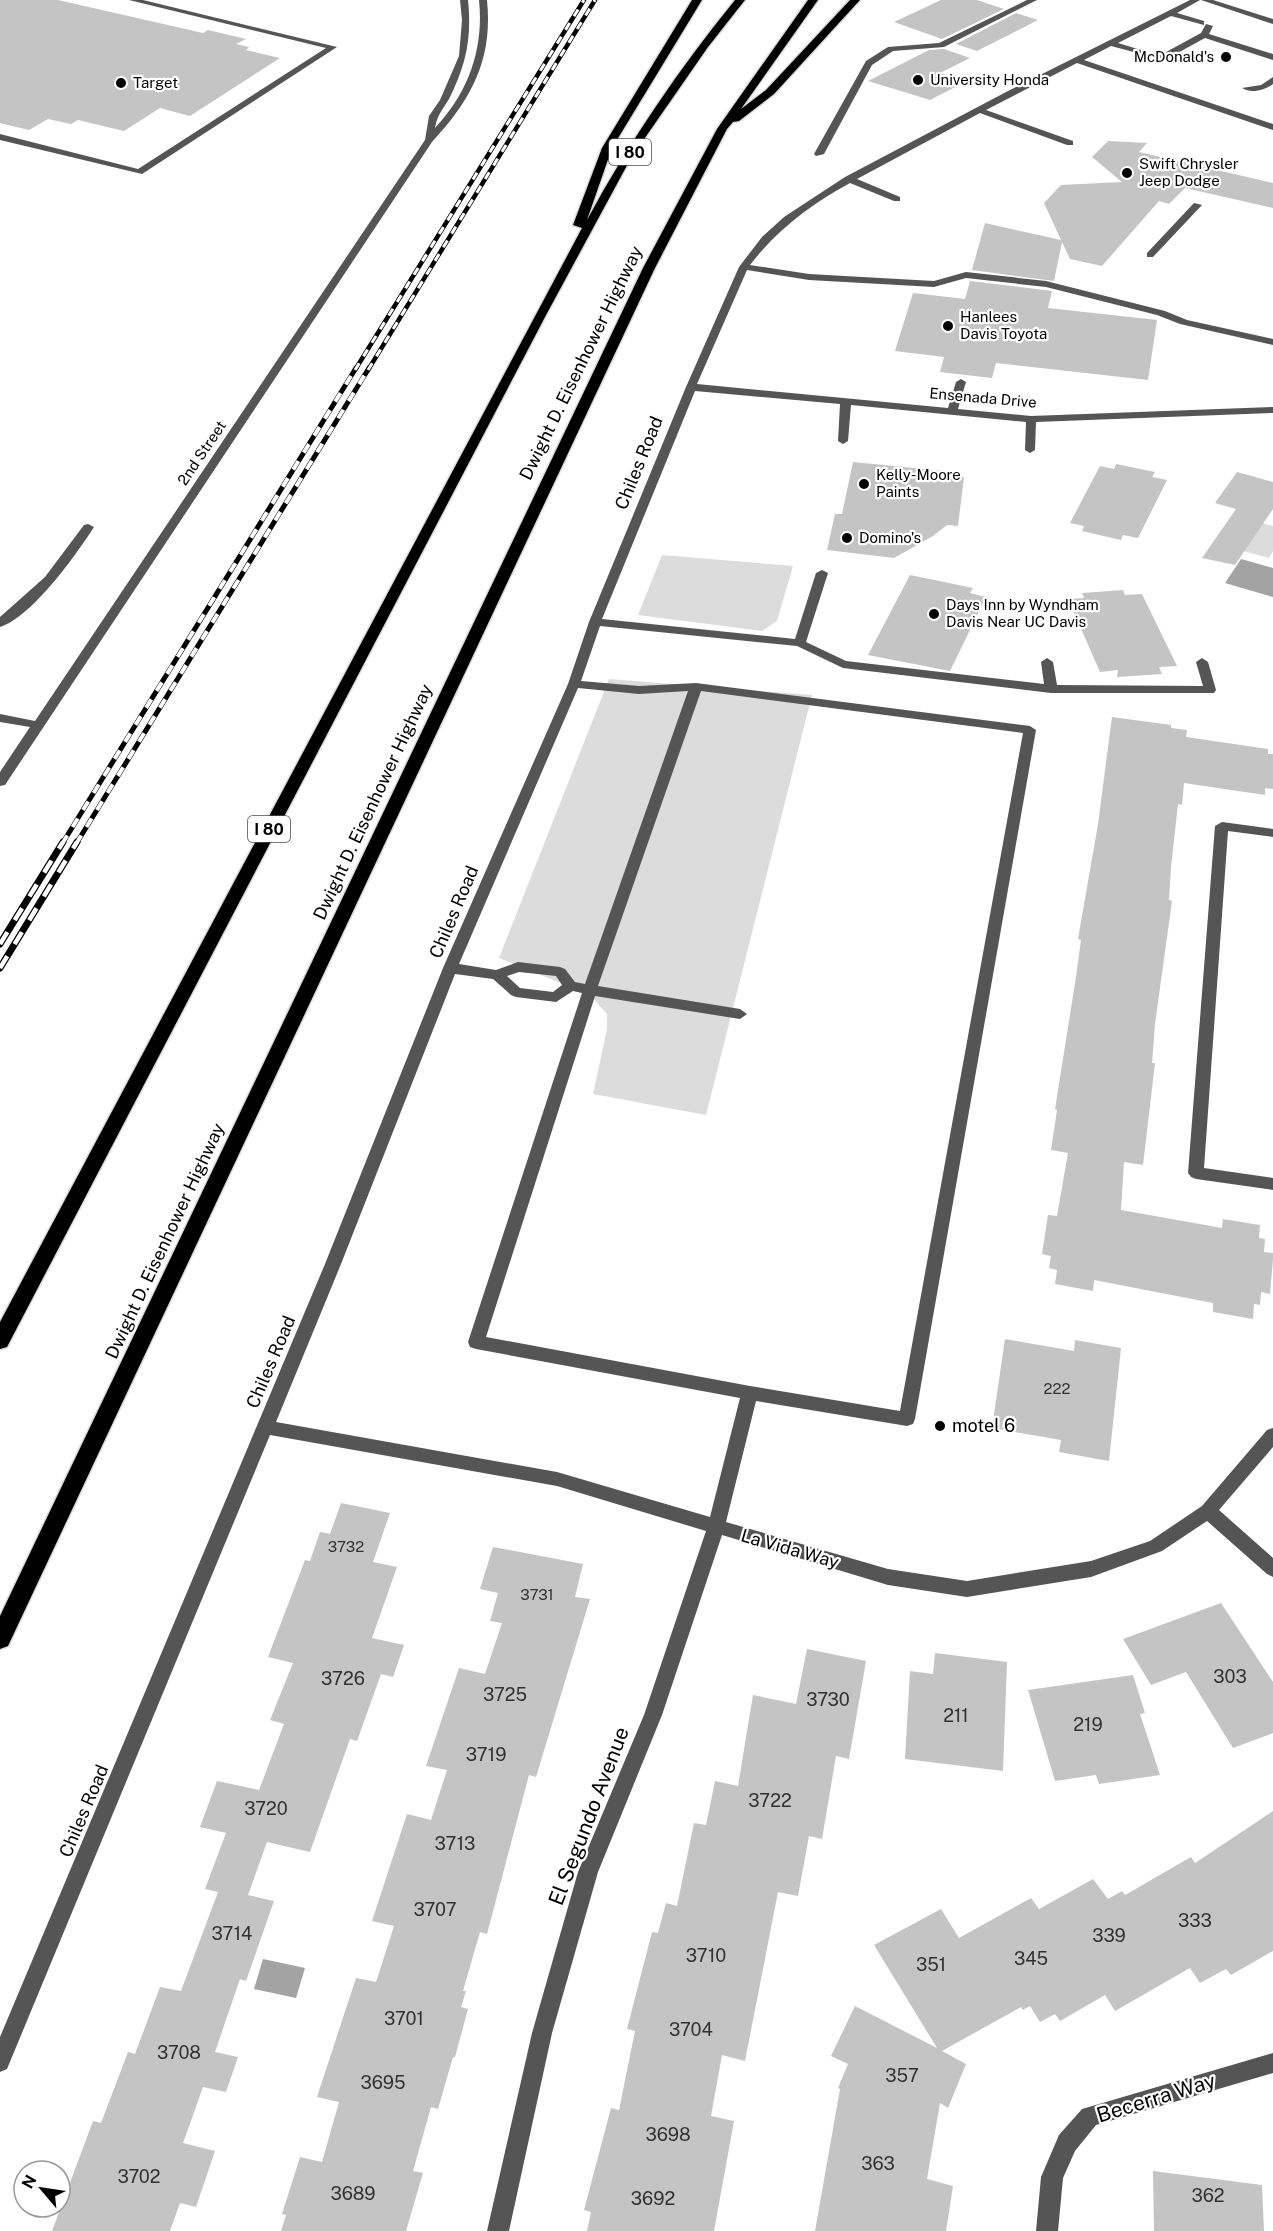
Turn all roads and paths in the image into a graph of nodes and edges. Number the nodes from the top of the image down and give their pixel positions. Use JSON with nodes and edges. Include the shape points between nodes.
{"nodes":[{"id":1,"x":133,"y":0,"type":"edge"},
{"id":2,"x":464,"y":0,"type":"edge"},
{"id":3,"x":483,"y":0,"type":"edge"},
{"id":4,"x":697,"y":0,"type":"edge"},
{"id":5,"x":740,"y":0,"type":"edge"},
{"id":6,"x":813,"y":0,"type":"edge"},
{"id":7,"x":855,"y":0,"type":"edge"},
{"id":8,"x":1032,"y":0,"type":"edge"},
{"id":9,"x":1196,"y":0,"type":"edge"},
{"id":10,"x":1205,"y":0,"type":"edge"},
{"id":11,"x":1170,"y":13,"type":"junction"},
{"id":12,"x":1273,"y":22,"type":"edge"},
{"id":13,"x":1204,"y":35,"type":"junction"},
{"id":14,"x":1111,"y":43,"type":"junction"},
{"id":15,"x":1138,"y":52,"type":"dead end"},
{"id":16,"x":1273,"y":57,"type":"edge"},
{"id":17,"x":1160,"y":59,"type":"dead end"},
{"id":18,"x":1077,"y":60,"type":"junction"},
{"id":19,"x":1273,"y":80,"type":"edge"},
{"id":20,"x":1246,"y":88,"type":"dead end"},
{"id":21,"x":979,"y":110,"type":"junction"},
{"id":22,"x":1273,"y":127,"type":"edge"},
{"id":23,"x":722,"y":129,"type":"junction"},
{"id":24,"x":0,"y":137,"type":"edge"},
{"id":25,"x":429,"y":140,"type":"junction"},
{"id":26,"x":1070,"y":143,"type":"dead end"},
{"id":27,"x":819,"y":154,"type":"dead end"},
{"id":28,"x":848,"y":179,"type":"junction"},
{"id":29,"x":897,"y":199,"type":"dead end"},
{"id":30,"x":1197,"y":205,"type":"dead end"},
{"id":31,"x":1150,"y":255,"type":"dead end"},
{"id":32,"x":744,"y":267,"type":"junction"},
{"id":33,"x":539,"y":317,"type":"junction"},
{"id":34,"x":1273,"y":342,"type":"edge"},
{"id":35,"x":961,"y":382,"type":"dead end"},
{"id":36,"x":691,"y":387,"type":"junction"},
{"id":37,"x":846,"y":401,"type":"junction"},
{"id":38,"x":1273,"y":410,"type":"edge"},
{"id":39,"x":952,"y":411,"type":"junction"},
{"id":40,"x":1031,"y":418,"type":"junction"},
{"id":41,"x":843,"y":441,"type":"dead end"},
{"id":42,"x":1030,"y":450,"type":"dead end"},
{"id":43,"x":88,"y":527,"type":"dead end"},
{"id":44,"x":822,"y":573,"type":"dead end"},
{"id":45,"x":595,"y":622,"type":"junction"},
{"id":46,"x":0,"y":623,"type":"edge"},
{"id":47,"x":800,"y":643,"type":"junction"},
{"id":48,"x":1047,"y":662,"type":"dead end"},
{"id":49,"x":1202,"y":662,"type":"dead end"},
{"id":50,"x":574,"y":684,"type":"junction"},
{"id":51,"x":696,"y":687,"type":"junction"},
{"id":52,"x":1051,"y":689,"type":"junction"},
{"id":53,"x":0,"y":718,"type":"edge"},
{"id":54,"x":38,"y":725,"type":"junction"},
{"id":55,"x":0,"y":782,"type":"edge"},
{"id":56,"x":1273,"y":833,"type":"edge"},
{"id":57,"x":450,"y":968,"type":"junction"},
{"id":58,"x":497,"y":975,"type":"junction"},
{"id":59,"x":570,"y":986,"type":"junction"},
{"id":60,"x":590,"y":990,"type":"junction"},
{"id":61,"x":740,"y":1014,"type":"dead end"},
{"id":62,"x":1273,"y":1184,"type":"edge"},
{"id":63,"x":0,"y":1341,"type":"edge"},
{"id":64,"x":750,"y":1394,"type":"junction"},
{"id":65,"x":265,"y":1427,"type":"junction"},
{"id":66,"x":1273,"y":1435,"type":"edge"},
{"id":67,"x":1208,"y":1511,"type":"junction"},
{"id":68,"x":716,"y":1527,"type":"junction"},
{"id":69,"x":1273,"y":1569,"type":"edge"},
{"id":70,"x":0,"y":1639,"type":"edge"},
{"id":71,"x":0,"y":2062,"type":"edge"},
{"id":72,"x":1273,"y":2064,"type":"edge"},
{"id":73,"x":498,"y":2231,"type":"edge"},
{"id":74,"x":1047,"y":2231,"type":"edge"}],
"edges":[{"from":1,"to":24,"type":"street","via":[[333,47],[139,172]]},
{"from":2,"to":25,"type":"street","name":"2nd Street","via":[[463,56],[434,116]]},
{"from":3,"to":25,"type":"street","name":"2nd Street","via":[[484,37],[471,84],[451,117]]},
{"from":4,"to":33,"type":"highway","via":[[607,148],[577,232]]},
{"from":5,"to":33,"type":"highway","number":"I 80","via":[[626,158]]},
{"from":6,"to":23,"type":"highway","name":"Dwight D. Eisenhower Highway"},
{"from":7,"to":23,"type":"highway","via":[[770,92]]},
{"from":8,"to":27,"type":"street","via":[[941,45],[891,49],[869,63]]},
{"from":9,"to":11,"type":"street","name":"Chiles Road"},
{"from":10,"to":12,"type":"street"},
{"from":11,"to":13,"type":"street","via":[[1205,24]]},
{"from":11,"to":14,"type":"street","name":"Chiles Road"},
{"from":13,"to":16,"type":"street"},
{"from":13,"to":17,"type":"street"},
{"from":14,"to":15,"type":"street"},
{"from":14,"to":18,"type":"street","name":"Chiles Road"},
{"from":18,"to":21,"type":"street","name":"Chiles Road"},
{"from":18,"to":22,"type":"street"},
{"from":19,"to":20,"type":"street","via":[[1263,87]]},
{"from":21,"to":26,"type":"street"},
{"from":21,"to":28,"type":"street","name":"Chiles Road"},
{"from":23,"to":70,"type":"highway","name":"Dwight D. Eisenhower Highway","via":[[649,268]]},
{"from":25,"to":54,"type":"street","name":"2nd Street"},
{"from":28,"to":29,"type":"street"},
{"from":28,"to":32,"type":"street","name":"Chiles Road","via":[[787,219],[765,239]]},
{"from":30,"to":31,"type":"street"},
{"from":32,"to":34,"type":"street","via":[[832,278],[934,284],[966,275],[1046,284]]},
{"from":32,"to":36,"type":"street","name":"Chiles Road"},
{"from":33,"to":63,"type":"highway","number":"I 80"},
{"from":35,"to":39,"type":"street"},
{"from":36,"to":37,"type":"street","name":"Ensenada Drive"},
{"from":36,"to":45,"type":"street","name":"Chiles Road"},
{"from":37,"to":39,"type":"street","name":"Ensenada Drive"},
{"from":37,"to":41,"type":"street"},
{"from":38,"to":40,"type":"street","name":"Ensenada Drive"},
{"from":39,"to":40,"type":"street","name":"Ensenada Drive"},
{"from":40,"to":42,"type":"street"},
{"from":43,"to":46,"type":"street","via":[[48,582],[20,610]]},
{"from":44,"to":47,"type":"street"},
{"from":45,"to":47,"type":"street"},
{"from":45,"to":50,"type":"street","name":"Chiles Road"},
{"from":47,"to":52,"type":"street","via":[[843,664]]},
{"from":48,"to":52,"type":"street"},
{"from":49,"to":52,"type":"street","via":[[1210,690]]},
{"from":50,"to":51,"type":"street","via":[[639,690]]},
{"from":50,"to":57,"type":"street","name":"Chiles Road"},
{"from":51,"to":60,"type":"street"},
{"from":51,"to":64,"type":"street","via":[[1030,730],[907,1419]]},
{"from":53,"to":54,"type":"street"},
{"from":54,"to":55,"type":"street","name":"2nd Street"},
{"from":56,"to":62,"type":"street","via":[[1222,826],[1196,1173]]},
{"from":57,"to":58,"type":"street"},
{"from":57,"to":65,"type":"street","name":"Chiles Road"},
{"from":58,"to":59,"type":"street","via":[[518,967],[560,972]]},
{"from":58,"to":59,"type":"street","via":[[516,992],[556,997]]},
{"from":59,"to":60,"type":"street"},
{"from":60,"to":61,"type":"street"},
{"from":60,"to":64,"type":"street","via":[[476,1342]]},
{"from":64,"to":68,"type":"street","name":"El Segundo Avenue"},
{"from":65,"to":68,"type":"street","name":"La Vida Way","via":[[557,1479]]},
{"from":65,"to":71,"type":"street","name":"Chiles Road"},
{"from":66,"to":67,"type":"street","name":"La Vida Way"},
{"from":67,"to":68,"type":"street","name":"La Vida Way","via":[[1156,1546],[1091,1569],[967,1589],[888,1577]]},
{"from":67,"to":69,"type":"street"},
{"from":68,"to":73,"type":"street","name":"El Segundo Avenue","via":[[653,1715],[588,1872],[542,2033]]},
{"from":72,"to":74,"type":"street","name":"Becerra Way","via":[[1089,2116],[1066,2143],[1052,2177]]}]}
